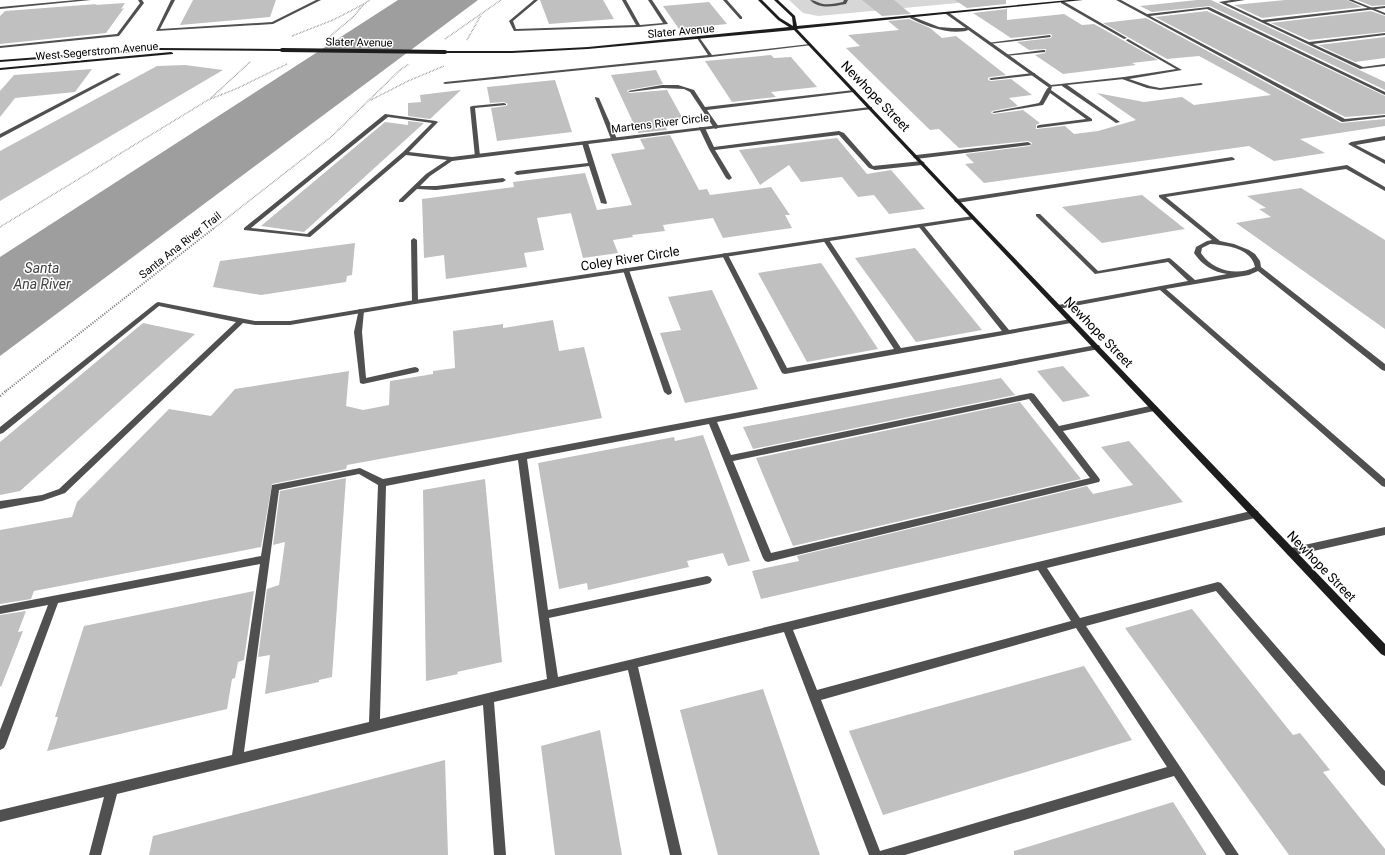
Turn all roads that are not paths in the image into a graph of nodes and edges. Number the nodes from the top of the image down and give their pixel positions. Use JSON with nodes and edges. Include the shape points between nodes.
{"nodes":[{"id":1,"x":89,"y":0,"type":"edge"},
{"id":2,"x":140,"y":0,"type":"edge"},
{"id":3,"x":173,"y":0,"type":"edge"},
{"id":4,"x":319,"y":0,"type":"edge"},
{"id":5,"x":536,"y":0,"type":"edge"},
{"id":6,"x":624,"y":0,"type":"edge"},
{"id":7,"x":650,"y":0,"type":"edge"},
{"id":8,"x":725,"y":0,"type":"edge"},
{"id":9,"x":760,"y":0,"type":"edge"},
{"id":10,"x":776,"y":0,"type":"edge"},
{"id":11,"x":812,"y":0,"type":"edge"},
{"id":12,"x":846,"y":0,"type":"edge"},
{"id":13,"x":1081,"y":0,"type":"edge"},
{"id":14,"x":1118,"y":0,"type":"edge"},
{"id":15,"x":1216,"y":0,"type":"edge"},
{"id":16,"x":1243,"y":0,"type":"edge"},
{"id":17,"x":1350,"y":0,"type":"edge"},
{"id":18,"x":1062,"y":2,"type":"junction"},
{"id":19,"x":1221,"y":2,"type":"junction"},
{"id":20,"x":1385,"y":7,"type":"edge"},
{"id":21,"x":0,"y":8,"type":"edge"},
{"id":22,"x":1371,"y":8,"type":"junction"},
{"id":23,"x":947,"y":14,"type":"junction"},
{"id":24,"x":1385,"y":14,"type":"edge"},
{"id":25,"x":1146,"y":15,"type":"junction"},
{"id":26,"x":911,"y":17,"type":"junction"},
{"id":27,"x":741,"y":18,"type":"dead end"},
{"id":28,"x":1261,"y":21,"type":"junction"},
{"id":29,"x":639,"y":26,"type":"junction"},
{"id":30,"x":795,"y":29,"type":"junction"},
{"id":31,"x":969,"y":29,"type":"junction"},
{"id":32,"x":1385,"y":34,"type":"edge"},
{"id":33,"x":1050,"y":36,"type":"dead end"},
{"id":34,"x":699,"y":38,"type":"junction"},
{"id":35,"x":989,"y":43,"type":"junction"},
{"id":36,"x":1308,"y":43,"type":"junction"},
{"id":37,"x":810,"y":45,"type":"junction"},
{"id":38,"x":0,"y":47,"type":"edge"},
{"id":39,"x":196,"y":50,"type":"junction"},
{"id":40,"x":282,"y":50,"type":"joint"},
{"id":41,"x":1043,"y":51,"type":"dead end"},
{"id":42,"x":1006,"y":55,"type":"junction"},
{"id":43,"x":711,"y":56,"type":"junction"},
{"id":44,"x":0,"y":61,"type":"edge"},
{"id":45,"x":1385,"y":66,"type":"edge"},
{"id":46,"x":0,"y":69,"type":"edge"},
{"id":47,"x":119,"y":74,"type":"dead end"},
{"id":48,"x":1033,"y":74,"type":"junction"},
{"id":49,"x":1124,"y":78,"type":"junction"},
{"id":50,"x":991,"y":79,"type":"dead end"},
{"id":51,"x":445,"y":83,"type":"dead end"},
{"id":52,"x":1202,"y":84,"type":"dead end"},
{"id":53,"x":1064,"y":85,"type":"junction"},
{"id":54,"x":1049,"y":88,"type":"junction"},
{"id":55,"x":630,"y":91,"type":"dead end"},
{"id":56,"x":854,"y":91,"type":"junction"},
{"id":57,"x":1385,"y":94,"type":"edge"},
{"id":58,"x":597,"y":98,"type":"dead end"},
{"id":59,"x":504,"y":104,"type":"dead end"},
{"id":60,"x":870,"y":108,"type":"junction"},
{"id":61,"x":703,"y":109,"type":"junction"},
{"id":62,"x":994,"y":112,"type":"dead end"},
{"id":63,"x":1385,"y":116,"type":"edge"},
{"id":64,"x":1118,"y":122,"type":"dead end"},
{"id":65,"x":716,"y":127,"type":"junction"},
{"id":66,"x":1040,"y":127,"type":"dead end"},
{"id":67,"x":702,"y":128,"type":"junction"},
{"id":68,"x":0,"y":136,"type":"edge"},
{"id":69,"x":1385,"y":138,"type":"edge"},
{"id":70,"x":614,"y":139,"type":"junction"},
{"id":71,"x":585,"y":143,"type":"junction"},
{"id":72,"x":1028,"y":144,"type":"dead end"},
{"id":73,"x":712,"y":149,"type":"junction"},
{"id":74,"x":405,"y":153,"type":"junction"},
{"id":75,"x":477,"y":156,"type":"junction"},
{"id":76,"x":916,"y":157,"type":"junction"},
{"id":77,"x":452,"y":159,"type":"junction"},
{"id":78,"x":1232,"y":159,"type":"dead end"},
{"id":79,"x":1385,"y":162,"type":"edge"},
{"id":80,"x":922,"y":163,"type":"junction"},
{"id":81,"x":591,"y":164,"type":"junction"},
{"id":82,"x":517,"y":173,"type":"dead end"},
{"id":83,"x":729,"y":178,"type":"dead end"},
{"id":84,"x":503,"y":180,"type":"dead end"},
{"id":85,"x":416,"y":187,"type":"junction"},
{"id":86,"x":1385,"y":190,"type":"edge"},
{"id":87,"x":401,"y":201,"type":"dead end"},
{"id":88,"x":957,"y":201,"type":"junction"},
{"id":89,"x":604,"y":202,"type":"dead end"},
{"id":90,"x":1038,"y":215,"type":"dead end"},
{"id":91,"x":973,"y":218,"type":"junction"},
{"id":92,"x":921,"y":226,"type":"junction"},
{"id":93,"x":414,"y":240,"type":"dead end"},
{"id":94,"x":826,"y":240,"type":"junction"},
{"id":95,"x":1218,"y":242,"type":"junction"},
{"id":96,"x":725,"y":255,"type":"junction"},
{"id":97,"x":1258,"y":268,"type":"junction"},
{"id":98,"x":626,"y":270,"type":"junction"},
{"id":99,"x":1239,"y":274,"type":"junction"},
{"id":100,"x":1193,"y":282,"type":"junction"},
{"id":101,"x":1161,"y":288,"type":"junction"},
{"id":102,"x":415,"y":302,"type":"junction"},
{"id":103,"x":1058,"y":308,"type":"junction"},
{"id":104,"x":361,"y":311,"type":"junction"},
{"id":105,"x":242,"y":320,"type":"junction"},
{"id":106,"x":1071,"y":321,"type":"junction"},
{"id":107,"x":1008,"y":333,"type":"junction"},
{"id":108,"x":1096,"y":348,"type":"junction"},
{"id":109,"x":899,"y":351,"type":"junction"},
{"id":110,"x":1385,"y":368,"type":"edge"},
{"id":111,"x":415,"y":370,"type":"dead end"},
{"id":112,"x":668,"y":392,"type":"dead end"},
{"id":113,"x":1154,"y":408,"type":"junction"},
{"id":114,"x":712,"y":420,"type":"junction"},
{"id":115,"x":1057,"y":429,"type":"junction"},
{"id":116,"x":0,"y":432,"type":"edge"},
{"id":117,"x":522,"y":456,"type":"junction"},
{"id":118,"x":728,"y":459,"type":"junction"},
{"id":119,"x":382,"y":482,"type":"junction"},
{"id":120,"x":1385,"y":484,"type":"edge"},
{"id":121,"x":0,"y":505,"type":"edge"},
{"id":122,"x":1255,"y":514,"type":"junction"},
{"id":123,"x":1385,"y":531,"type":"edge"},
{"id":124,"x":1291,"y":552,"type":"junction"},
{"id":125,"x":265,"y":559,"type":"junction"},
{"id":126,"x":1040,"y":566,"type":"junction"},
{"id":127,"x":707,"y":580,"type":"dead end"},
{"id":128,"x":55,"y":599,"type":"junction"},
{"id":129,"x":0,"y":610,"type":"edge"},
{"id":130,"x":544,"y":615,"type":"junction"},
{"id":131,"x":1079,"y":623,"type":"junction"},
{"id":132,"x":787,"y":626,"type":"junction"},
{"id":133,"x":1385,"y":651,"type":"edge"},
{"id":134,"x":632,"y":664,"type":"junction"},
{"id":135,"x":553,"y":682,"type":"junction"},
{"id":136,"x":816,"y":696,"type":"junction"},
{"id":137,"x":488,"y":699,"type":"junction"},
{"id":138,"x":374,"y":726,"type":"junction"},
{"id":139,"x":0,"y":744,"type":"edge"},
{"id":140,"x":236,"y":759,"type":"junction"},
{"id":141,"x":1176,"y":770,"type":"junction"},
{"id":142,"x":1385,"y":780,"type":"edge"},
{"id":143,"x":112,"y":789,"type":"junction"},
{"id":144,"x":0,"y":816,"type":"edge"},
{"id":145,"x":95,"y":855,"type":"edge"},
{"id":146,"x":500,"y":855,"type":"edge"},
{"id":147,"x":676,"y":855,"type":"edge"},
{"id":148,"x":875,"y":855,"type":"edge"},
{"id":149,"x":884,"y":855,"type":"edge"},
{"id":150,"x":1232,"y":855,"type":"edge"}],
"edges":[{"from":1,"to":21,"type":"street"},
{"from":2,"to":38,"type":"street","via":[[142,3],[118,35]]},
{"from":3,"to":4,"type":"street","via":[[157,30],[273,23]]},
{"from":5,"to":29,"type":"street","via":[[511,21],[515,30]]},
{"from":6,"to":29,"type":"street"},
{"from":7,"to":29,"type":"street","via":[[666,24]]},
{"from":8,"to":27,"type":"street"},
{"from":9,"to":30,"type":"main road","name":"Newhope Street","via":[[778,19]]},
{"from":10,"to":30,"type":"main road","name":"Newhope Street","via":[[794,17]]},
{"from":11,"to":12,"type":"street","via":[[822,6],[845,3]]},
{"from":13,"to":18,"type":"main road","name":"Slater Avenue"},
{"from":14,"to":25,"type":"street"},
{"from":15,"to":19,"type":"street"},
{"from":16,"to":19,"type":"street"},
{"from":17,"to":22,"type":"street"},
{"from":18,"to":23,"type":"main road","name":"Slater Avenue"},
{"from":18,"to":49,"type":"street","via":[[1180,70]]},
{"from":19,"to":28,"type":"street"},
{"from":20,"to":22,"type":"street"},
{"from":22,"to":24,"type":"street"},
{"from":22,"to":28,"type":"street"},
{"from":23,"to":26,"type":"main road","name":"Slater Avenue"},
{"from":23,"to":31,"type":"street"},
{"from":25,"to":57,"type":"street","via":[[1208,8]]},
{"from":25,"to":63,"type":"street","via":[[1344,121]]},
{"from":26,"to":30,"type":"main road","name":"Slater Avenue"},
{"from":26,"to":31,"type":"street","via":[[942,30]]},
{"from":28,"to":36,"type":"street"},
{"from":30,"to":34,"type":"main road","name":"Slater Avenue"},
{"from":30,"to":37,"type":"main road","name":"Newhope Street"},
{"from":31,"to":35,"type":"street"},
{"from":32,"to":36,"type":"street"},
{"from":33,"to":35,"type":"street"},
{"from":34,"to":40,"type":"main road","name":"Slater Avenue","bridge":true,"via":[[512,52]]},
{"from":34,"to":43,"type":"street"},
{"from":35,"to":42,"type":"street"},
{"from":36,"to":45,"type":"street","via":[[1362,68]]},
{"from":37,"to":43,"type":"street"},
{"from":37,"to":56,"type":"main road","name":"Newhope Street"},
{"from":39,"to":40,"type":"main road","name":"West Segerstrom Avenue"},
{"from":39,"to":44,"type":"main road","name":"West Segerstrom Avenue","via":[[130,50]]},
{"from":39,"to":46,"type":"main road","name":"West Segerstrom Avenue"},
{"from":41,"to":42,"type":"street"},
{"from":42,"to":48,"type":"street"},
{"from":43,"to":51,"type":"street"},
{"from":47,"to":68,"type":"street"},
{"from":48,"to":50,"type":"street"},
{"from":48,"to":54,"type":"street"},
{"from":49,"to":52,"type":"street","via":[[1156,89]]},
{"from":49,"to":53,"type":"street"},
{"from":53,"to":54,"type":"street"},
{"from":53,"to":64,"type":"street"},
{"from":54,"to":62,"type":"street","via":[[1040,104]]},
{"from":54,"to":66,"type":"street","via":[[1090,120]]},
{"from":55,"to":61,"type":"street","via":[[671,86],[686,87],[692,91]]},
{"from":56,"to":60,"type":"main road","name":"Newhope Street"},
{"from":56,"to":61,"type":"street"},
{"from":58,"to":70,"type":"street"},
{"from":59,"to":75,"type":"street","via":[[472,107]]},
{"from":60,"to":65,"type":"street","name":"Martens River Circle"},
{"from":60,"to":76,"type":"main road","name":"Newhope Street"},
{"from":61,"to":65,"type":"street"},
{"from":65,"to":67,"type":"street","name":"Martens River Circle"},
{"from":67,"to":70,"type":"street","name":"Martens River Circle"},
{"from":67,"to":73,"type":"street"},
{"from":69,"to":79,"type":"street","via":[[1351,144]]},
{"from":70,"to":71,"type":"street","name":"Martens River Circle"},
{"from":71,"to":75,"type":"street","name":"Martens River Circle"},
{"from":71,"to":81,"type":"street"},
{"from":72,"to":76,"type":"street"},
{"from":73,"to":80,"type":"street","via":[[839,133],[871,167]]},
{"from":73,"to":83,"type":"street"},
{"from":74,"to":74,"type":"street","via":[[308,236],[246,229],[387,115],[436,122]]},
{"from":74,"to":77,"type":"street"},
{"from":75,"to":77,"type":"street","name":"Martens River Circle"},
{"from":76,"to":80,"type":"main road","name":"Newhope Street"},
{"from":77,"to":85,"type":"street","via":[[428,175]]},
{"from":78,"to":88,"type":"street"},
{"from":80,"to":88,"type":"main road","name":"Newhope Street"},
{"from":81,"to":82,"type":"street"},
{"from":81,"to":89,"type":"street"},
{"from":84,"to":85,"type":"street","via":[[436,188]]},
{"from":85,"to":87,"type":"street"},
{"from":86,"to":95,"type":"street","via":[[1347,167],[1161,196]]},
{"from":88,"to":91,"type":"main road","name":"Newhope Street"},
{"from":90,"to":100,"type":"street","via":[[1097,273],[1169,260]]},
{"from":91,"to":92,"type":"street","name":"Coley River Circle"},
{"from":91,"to":103,"type":"main road","name":"Newhope Street"},
{"from":92,"to":94,"type":"street","name":"Coley River Circle"},
{"from":92,"to":107,"type":"street"},
{"from":93,"to":102,"type":"street"},
{"from":94,"to":96,"type":"street","name":"Coley River Circle"},
{"from":94,"to":109,"type":"street"},
{"from":95,"to":97,"type":"street","via":[[1248,252],[1255,257]]},
{"from":95,"to":99,"type":"street","via":[[1202,244],[1196,251],[1198,256],[1219,270]]},
{"from":96,"to":98,"type":"street","name":"Coley River Circle"},
{"from":96,"to":109,"type":"street","via":[[785,371]]},
{"from":97,"to":99,"type":"street","via":[[1248,274]]},
{"from":97,"to":110,"type":"street"},
{"from":98,"to":102,"type":"street","name":"Coley River Circle"},
{"from":98,"to":112,"type":"street"},
{"from":99,"to":100,"type":"street"},
{"from":100,"to":101,"type":"street"},
{"from":101,"to":103,"type":"street"},
{"from":101,"to":120,"type":"street"},
{"from":102,"to":104,"type":"street","name":"Coley River Circle"},
{"from":103,"to":106,"type":"main road","name":"Newhope Street"},
{"from":104,"to":105,"type":"street","name":"Coley River Circle","via":[[290,323],[255,323]]},
{"from":104,"to":111,"type":"street","via":[[358,332],[363,380]]},
{"from":105,"to":116,"type":"street","name":"Coley River Circle","via":[[158,304]]},
{"from":105,"to":121,"type":"street","via":[[62,491],[42,498]]},
{"from":106,"to":107,"type":"street"},
{"from":106,"to":108,"type":"main road","name":"Newhope Street"},
{"from":107,"to":109,"type":"street"},
{"from":108,"to":113,"type":"main road","name":"Newhope Street"},
{"from":108,"to":114,"type":"street"},
{"from":113,"to":115,"type":"street"},
{"from":113,"to":122,"type":"main road","name":"Newhope Street"},
{"from":114,"to":117,"type":"street"},
{"from":114,"to":118,"type":"street"},
{"from":115,"to":118,"type":"street","via":[[1031,396]]},
{"from":115,"to":118,"type":"street","via":[[1096,480],[768,558]]},
{"from":117,"to":119,"type":"street"},
{"from":117,"to":130,"type":"street"},
{"from":119,"to":125,"type":"street","via":[[360,471],[275,487]]},
{"from":119,"to":138,"type":"street"},
{"from":122,"to":124,"type":"main road","name":"Newhope Street"},
{"from":122,"to":126,"type":"street"},
{"from":123,"to":124,"type":"street"},
{"from":124,"to":133,"type":"main road","name":"Newhope Street"},
{"from":125,"to":128,"type":"street"},
{"from":125,"to":140,"type":"street"},
{"from":126,"to":131,"type":"street"},
{"from":126,"to":132,"type":"street"},
{"from":127,"to":130,"type":"street"},
{"from":128,"to":129,"type":"street"},
{"from":128,"to":139,"type":"street"},
{"from":130,"to":135,"type":"street"},
{"from":131,"to":136,"type":"street"},
{"from":131,"to":141,"type":"street"},
{"from":131,"to":142,"type":"street","via":[[1218,586]]},
{"from":132,"to":134,"type":"street"},
{"from":132,"to":136,"type":"street"},
{"from":134,"to":135,"type":"street"},
{"from":134,"to":147,"type":"street"},
{"from":135,"to":137,"type":"street"},
{"from":136,"to":148,"type":"street"},
{"from":137,"to":138,"type":"street"},
{"from":137,"to":146,"type":"street"},
{"from":138,"to":140,"type":"street"},
{"from":140,"to":143,"type":"street"},
{"from":141,"to":149,"type":"street"},
{"from":141,"to":150,"type":"street"},
{"from":143,"to":144,"type":"street"},
{"from":143,"to":145,"type":"street"}]}
